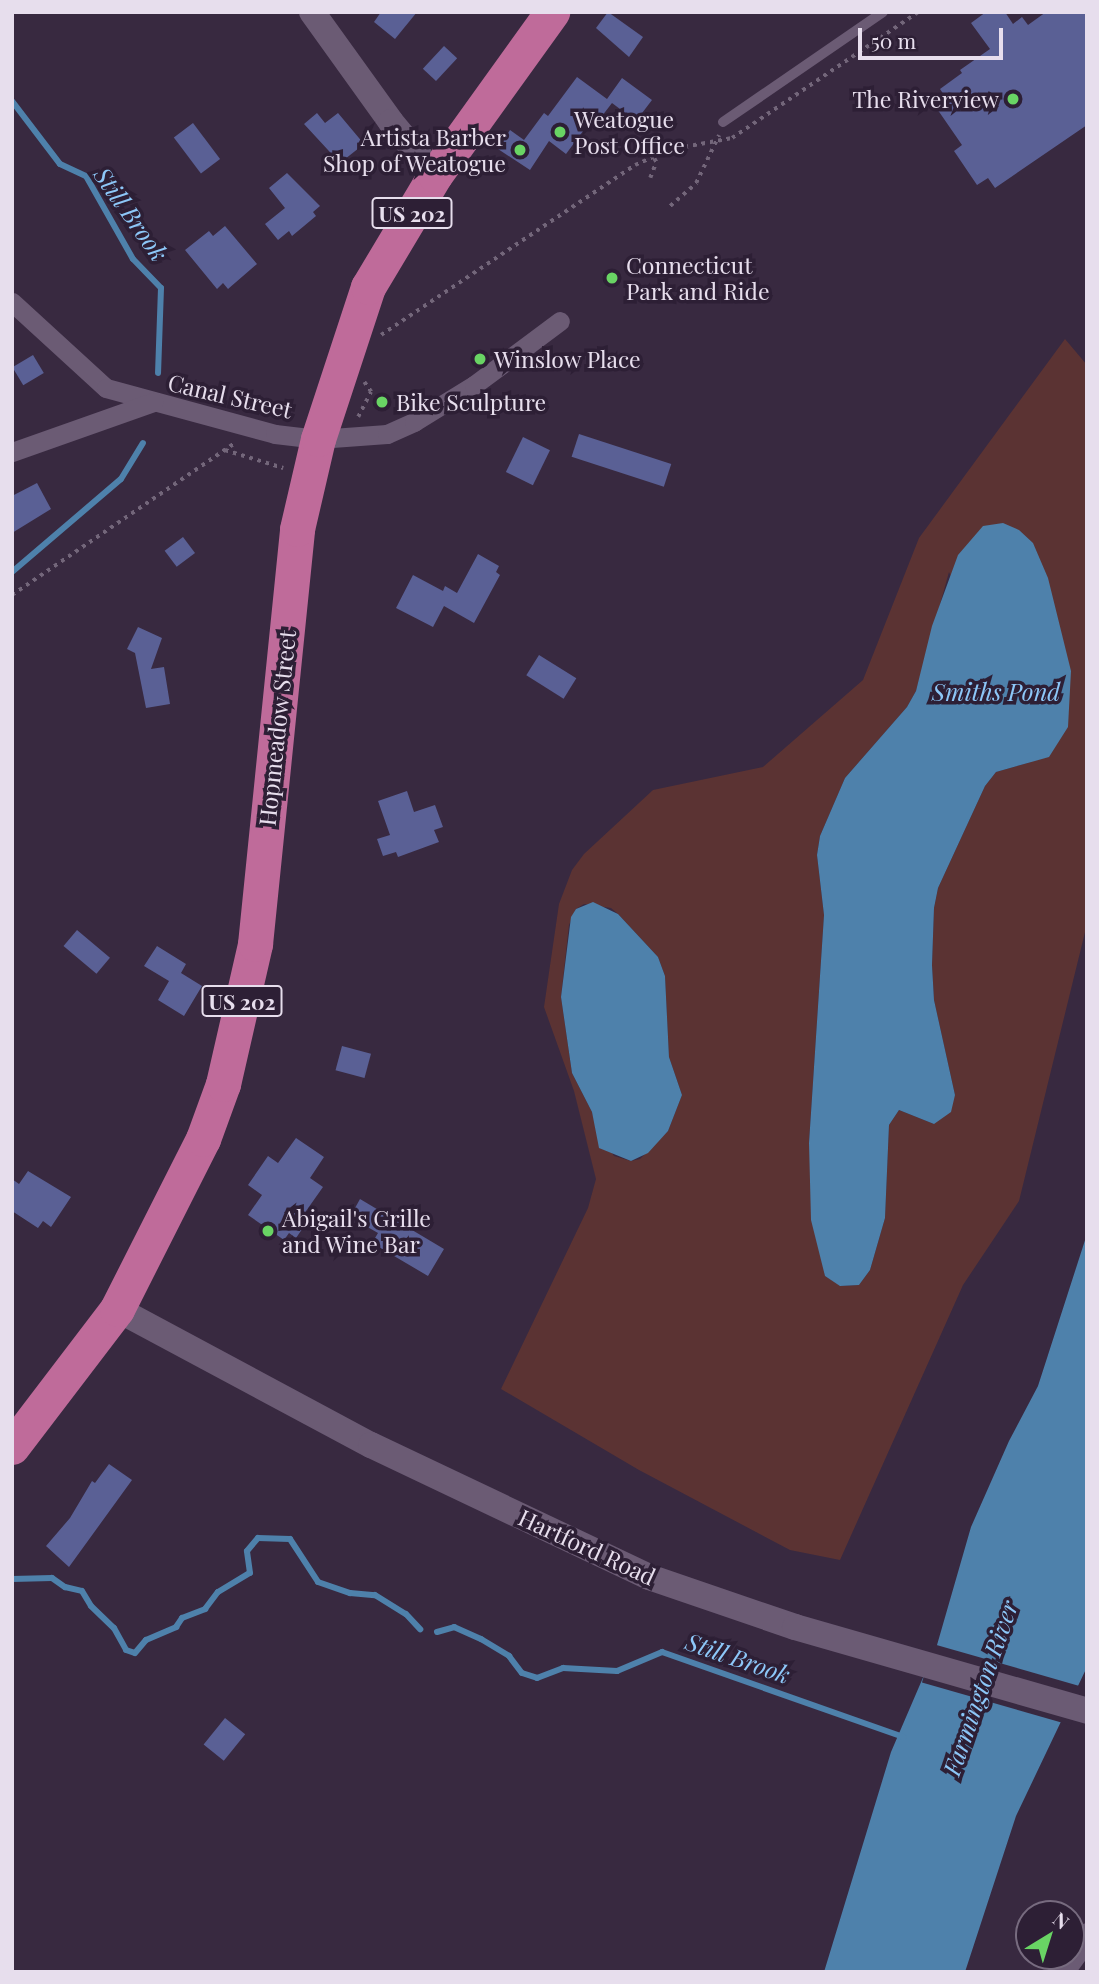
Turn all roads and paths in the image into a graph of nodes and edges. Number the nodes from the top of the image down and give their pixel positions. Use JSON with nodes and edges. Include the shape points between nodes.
{"nodes":[{"id":1,"x":312,"y":12,"type":"edge"},
{"id":2,"x":552,"y":12,"type":"edge"},
{"id":3,"x":883,"y":12,"type":"edge"},
{"id":4,"x":723,"y":122,"type":"joint"},
{"id":5,"x":652,"y":155,"type":"dead end"},
{"id":6,"x":635,"y":165,"type":"dead end"},
{"id":7,"x":435,"y":175,"type":"junction"},
{"id":8,"x":650,"y":178,"type":"dead end"},
{"id":9,"x":670,"y":206,"type":"dead end"},
{"id":10,"x":12,"y":302,"type":"edge"},
{"id":11,"x":560,"y":321,"type":"dead end"},
{"id":12,"x":381,"y":335,"type":"dead end"},
{"id":13,"x":153,"y":402,"type":"junction"},
{"id":14,"x":318,"y":439,"type":"junction"},
{"id":15,"x":12,"y":452,"type":"edge"},
{"id":16,"x":278,"y":467,"type":"dead end"},
{"id":17,"x":12,"y":595,"type":"edge"},
{"id":18,"x":117,"y":1309,"type":"junction"},
{"id":19,"x":12,"y":1447,"type":"edge"},
{"id":20,"x":1087,"y":1711,"type":"edge"},
{"id":21,"x":1087,"y":1936,"type":"edge"},
{"id":22,"x":1061,"y":1972,"type":"edge"}],
"edges":[{"from":1,"to":7,"type":"main road"},
{"from":2,"to":7,"type":"highway","name":"Hopmeadow Street","number":"US 202"},
{"from":3,"to":4,"type":"lane"},
{"from":4,"to":9,"type":"path","via":[[708,164],[696,183]]},
{"from":5,"to":8,"type":"path","via":[[656,162]]},
{"from":6,"to":12,"type":"path"},
{"from":7,"to":14,"type":"highway","name":"Hopmeadow Street","number":"US 202","via":[[368,288]]},
{"from":10,"to":13,"type":"street","via":[[106,388]]},
{"from":11,"to":14,"type":"street","via":[[474,385],[414,422],[387,434]]},
{"from":13,"to":14,"type":"street","name":"Canal Street","via":[[275,434]]},
{"from":13,"to":15,"type":"street","name":"Canal Street"},
{"from":14,"to":18,"type":"highway","name":"Hopmeadow Street","number":"US 202","via":[[297,529],[255,944],[223,1084],[202,1139]]},
{"from":16,"to":17,"type":"path","via":[[225,450]]},
{"from":18,"to":19,"type":"highway","name":"Hopmeadow Street","number":"US 202"},
{"from":18,"to":20,"type":"main road","name":"Hartford Road","via":[[371,1445],[639,1572],[744,1611]]},
{"from":21,"to":22,"type":"main road"}]}
